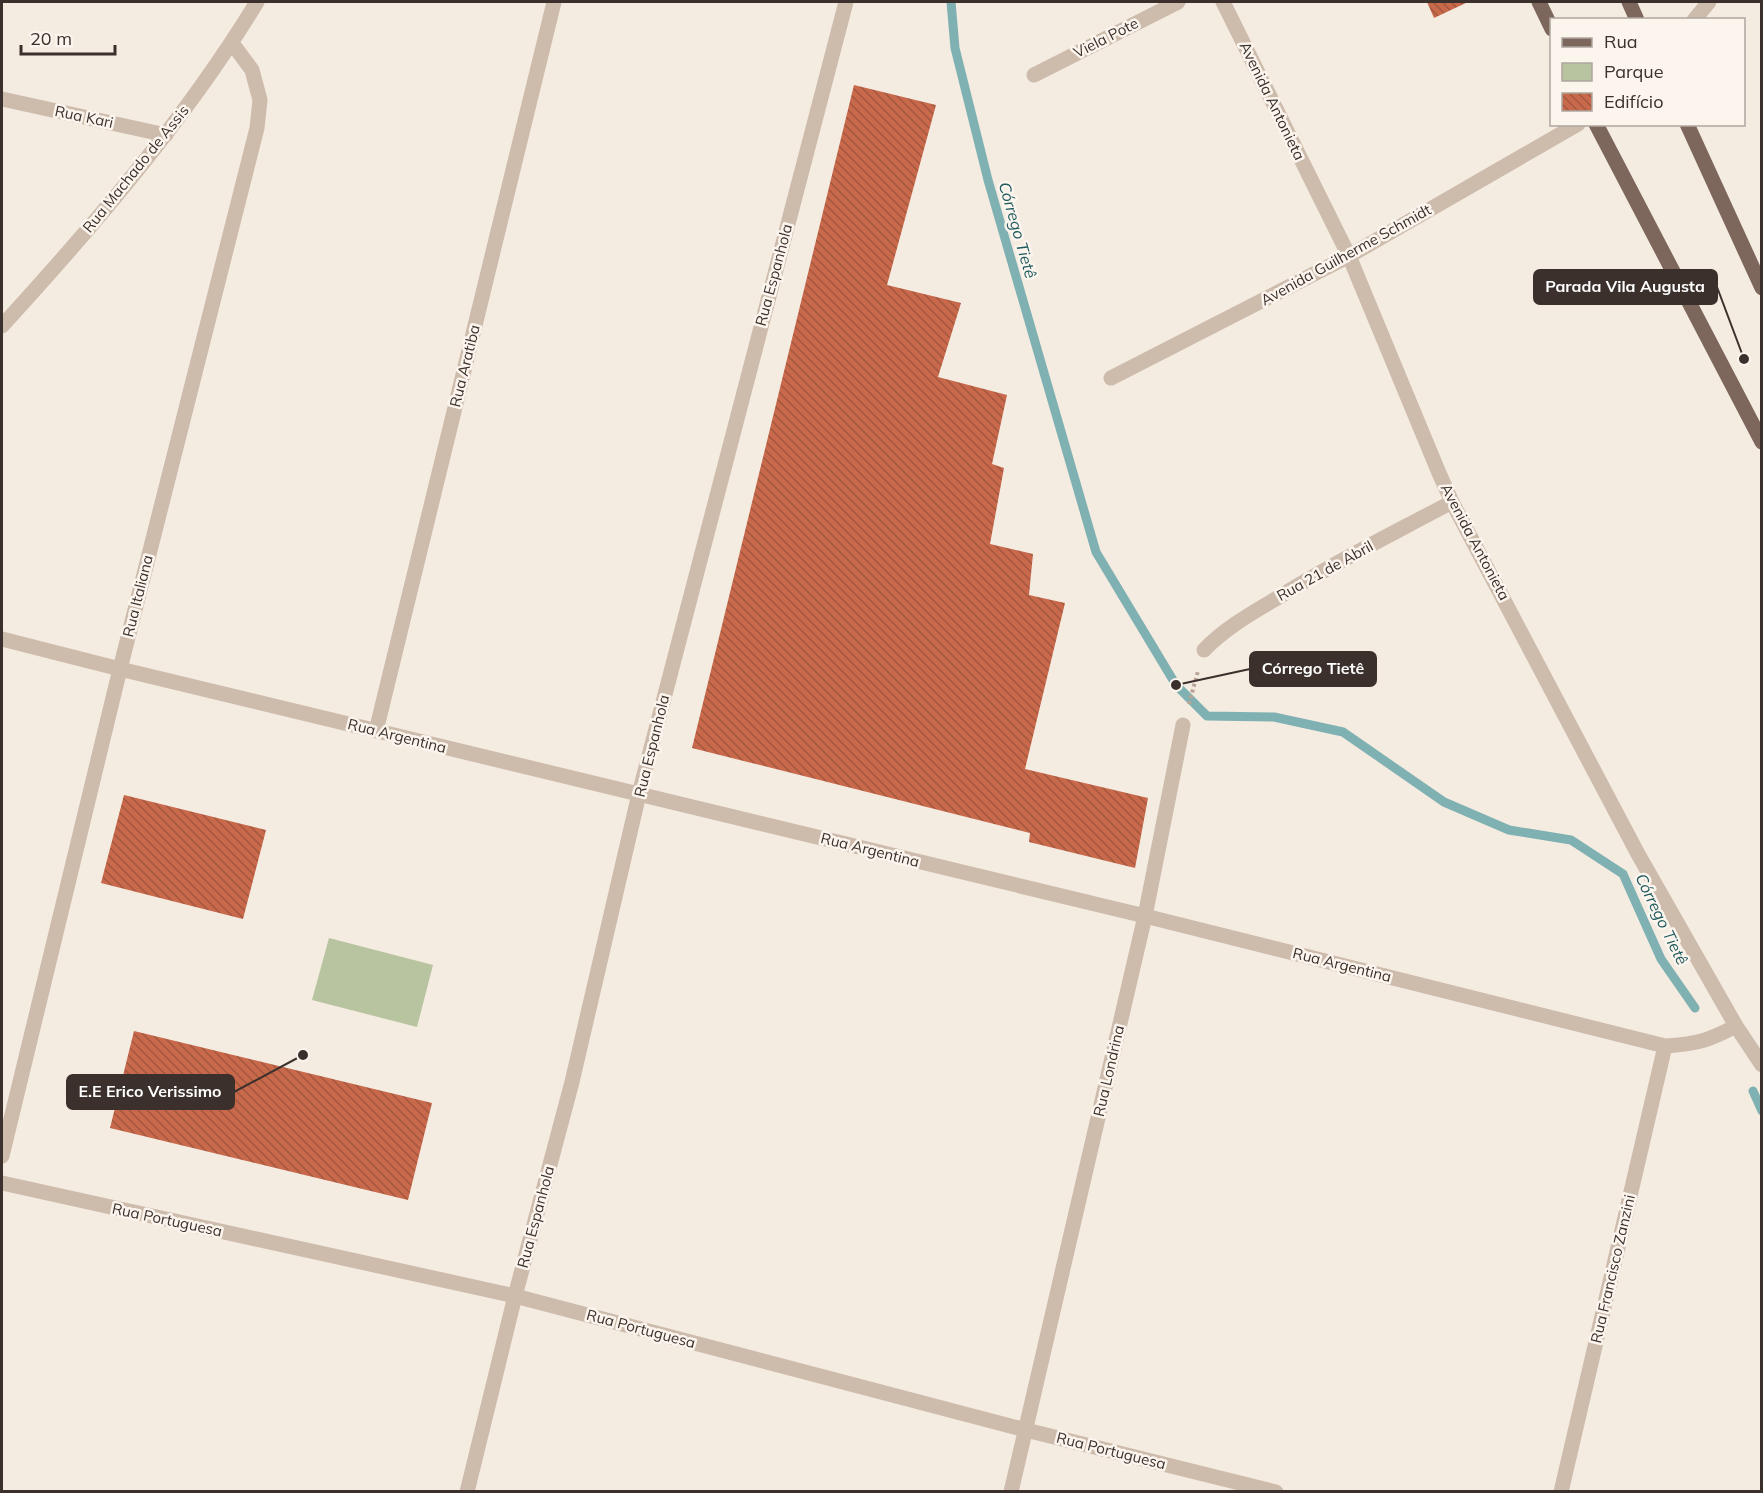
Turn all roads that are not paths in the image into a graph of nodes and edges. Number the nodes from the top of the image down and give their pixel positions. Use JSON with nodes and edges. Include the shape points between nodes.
{"nodes":[{"id":1,"x":256,"y":2,"type":"edge"},
{"id":2,"x":554,"y":2,"type":"edge"},
{"id":3,"x":846,"y":2,"type":"edge"},
{"id":4,"x":1178,"y":2,"type":"edge"},
{"id":5,"x":1223,"y":2,"type":"edge"},
{"id":6,"x":1539,"y":2,"type":"edge"},
{"id":7,"x":1629,"y":2,"type":"edge"},
{"id":8,"x":1708,"y":2,"type":"edge"},
{"id":9,"x":1637,"y":18,"type":"edge"},
{"id":10,"x":1696,"y":18,"type":"edge"},
{"id":11,"x":1550,"y":27,"type":"edge"},
{"id":12,"x":232,"y":43,"type":"junction"},
{"id":13,"x":1034,"y":75,"type":"dead end"},
{"id":14,"x":2,"y":99,"type":"edge"},
{"id":15,"x":1575,"y":126,"type":"edge"},
{"id":16,"x":1597,"y":126,"type":"edge"},
{"id":17,"x":1688,"y":126,"type":"edge"},
{"id":18,"x":166,"y":135,"type":"junction"},
{"id":19,"x":1349,"y":256,"type":"junction"},
{"id":20,"x":1761,"y":288,"type":"edge"},
{"id":21,"x":2,"y":326,"type":"edge"},
{"id":22,"x":1111,"y":378,"type":"dead end"},
{"id":23,"x":1761,"y":442,"type":"edge"},
{"id":24,"x":1452,"y":502,"type":"junction"},
{"id":25,"x":2,"y":639,"type":"edge"},
{"id":26,"x":1204,"y":650,"type":"road end"},
{"id":27,"x":120,"y":669,"type":"junction"},
{"id":28,"x":1183,"y":725,"type":"road end"},
{"id":29,"x":376,"y":731,"type":"junction"},
{"id":30,"x":639,"y":794,"type":"junction"},
{"id":31,"x":1145,"y":916,"type":"junction"},
{"id":32,"x":1736,"y":1026,"type":"junction"},
{"id":33,"x":1665,"y":1046,"type":"junction"},
{"id":34,"x":1761,"y":1065,"type":"edge"},
{"id":35,"x":2,"y":1156,"type":"edge"},
{"id":36,"x":2,"y":1183,"type":"edge"},
{"id":37,"x":514,"y":1296,"type":"junction"},
{"id":38,"x":1026,"y":1430,"type":"junction"},
{"id":39,"x":466,"y":1491,"type":"edge"},
{"id":40,"x":1011,"y":1491,"type":"edge"},
{"id":41,"x":1276,"y":1491,"type":"edge"},
{"id":42,"x":1561,"y":1491,"type":"edge"}],
"edges":[{"from":1,"to":12,"type":"street","name":"Rua Machado de Assis"},
{"from":2,"to":29,"type":"street","name":"Rua Aratiba"},
{"from":3,"to":30,"type":"street","name":"Rua Espanhola"},
{"from":4,"to":13,"type":"street","name":"Viela Pote"},
{"from":5,"to":19,"type":"street","name":"Avenida Antonieta"},
{"from":6,"to":11,"type":"main road"},
{"from":7,"to":9,"type":"main road"},
{"from":8,"to":10,"type":"street"},
{"from":12,"to":18,"type":"street","name":"Rua Machado de Assis"},
{"from":12,"to":27,"type":"street","name":"Rua Italiana","via":[[252,70],[260,100],[257,128]]},
{"from":14,"to":18,"type":"street","name":"Rua Kari"},
{"from":15,"to":19,"type":"street","name":"Avenida Guilherme Schmidt"},
{"from":16,"to":23,"type":"main road"},
{"from":17,"to":20,"type":"main road"},
{"from":18,"to":21,"type":"street","name":"Rua Machado de Assis"},
{"from":19,"to":22,"type":"street","name":"Avenida Guilherme Schmidt"},
{"from":19,"to":24,"type":"street","name":"Avenida Antonieta"},
{"from":24,"to":26,"type":"street","name":"Rua 21 de Abril","via":[[1306,580],[1219,635]]},
{"from":24,"to":32,"type":"street","name":"Avenida Antonieta","via":[[1638,854]]},
{"from":25,"to":27,"type":"street","name":"Rua Argentina"},
{"from":27,"to":29,"type":"street","name":"Rua Argentina"},
{"from":27,"to":35,"type":"street","name":"Rua Italiana"},
{"from":28,"to":31,"type":"street","name":"Rua Londrina"},
{"from":29,"to":30,"type":"street","name":"Rua Argentina"},
{"from":30,"to":31,"type":"street","name":"Rua Argentina"},
{"from":30,"to":37,"type":"street","name":"Rua Espanhola","via":[[572,1082]]},
{"from":31,"to":33,"type":"street","name":"Rua Argentina"},
{"from":31,"to":38,"type":"street","name":"Rua Londrina"},
{"from":32,"to":33,"type":"street","name":"Rua Argentina","via":[[1712,1039]]},
{"from":32,"to":34,"type":"street","name":"Avenida Antonieta"},
{"from":33,"to":42,"type":"street","name":"Rua Francisco Zanzini"},
{"from":36,"to":37,"type":"street","name":"Rua Portuguesa"},
{"from":37,"to":38,"type":"street","name":"Rua Portuguesa"},
{"from":37,"to":39,"type":"street","name":"Rua Espanhola"},
{"from":38,"to":40,"type":"street","name":"Rua Londrina"},
{"from":38,"to":41,"type":"street","name":"Rua Portuguesa"}]}
